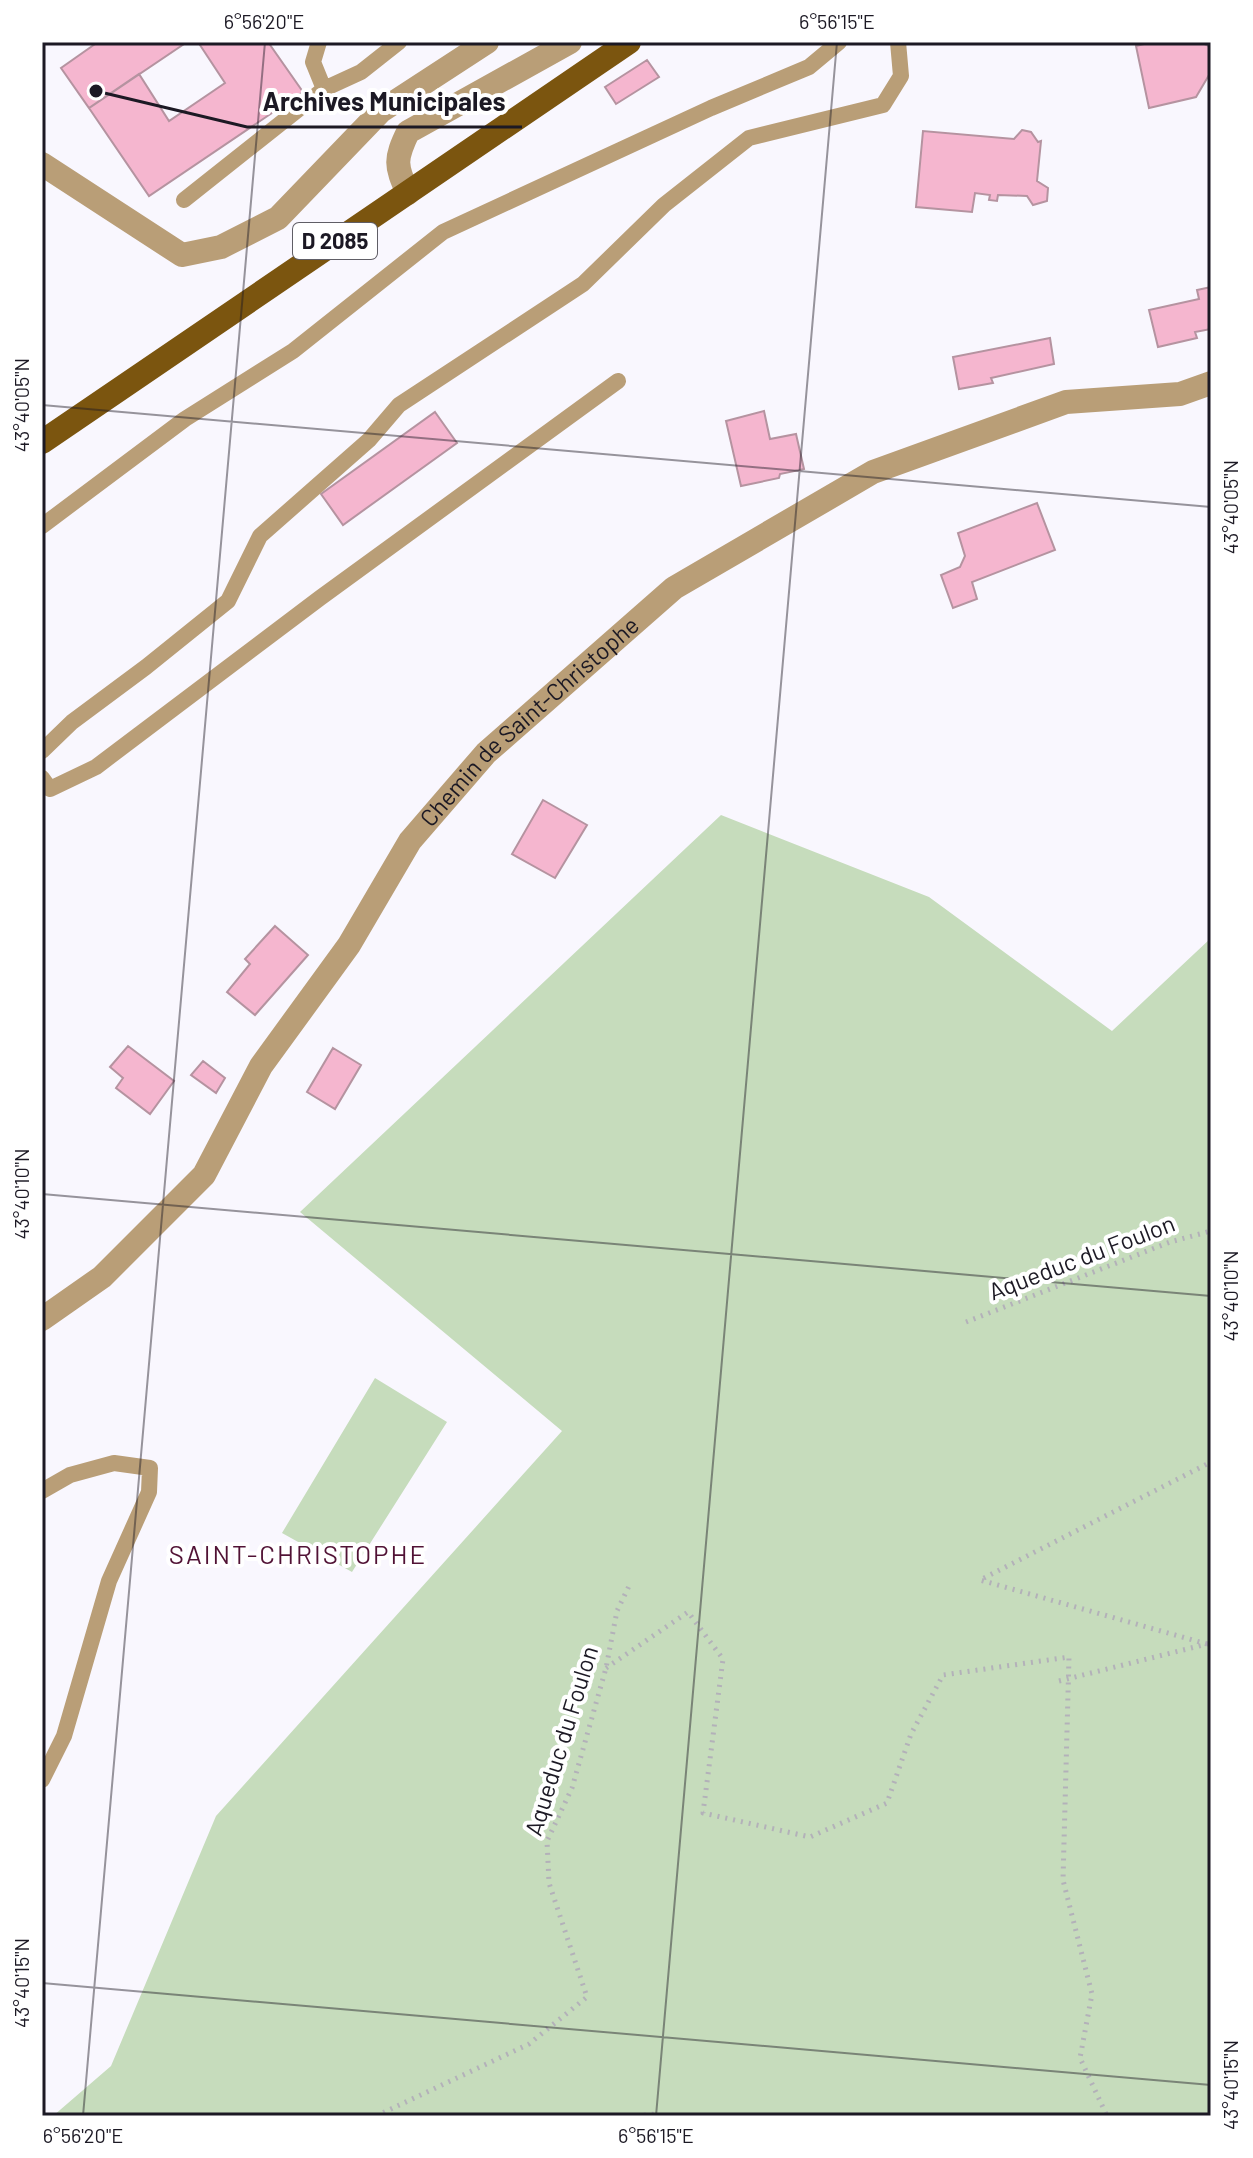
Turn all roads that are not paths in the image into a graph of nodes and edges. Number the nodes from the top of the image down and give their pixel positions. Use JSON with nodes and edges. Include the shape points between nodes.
{"nodes":[{"id":1,"x":319,"y":42,"type":"edge"},
{"id":2,"x":399,"y":42,"type":"edge"},
{"id":3,"x":487,"y":42,"type":"edge"},
{"id":4,"x":570,"y":42,"type":"edge"},
{"id":5,"x":629,"y":42,"type":"edge"},
{"id":6,"x":839,"y":42,"type":"edge"},
{"id":7,"x":898,"y":42,"type":"edge"},
{"id":8,"x":324,"y":89,"type":"junction"},
{"id":9,"x":42,"y":164,"type":"edge"},
{"id":10,"x":408,"y":193,"type":"junction"},
{"id":11,"x":184,"y":200,"type":"dead end"},
{"id":12,"x":618,"y":381,"type":"dead end"},
{"id":13,"x":1211,"y":383,"type":"edge"},
{"id":14,"x":42,"y":442,"type":"edge"},
{"id":15,"x":42,"y":526,"type":"edge"},
{"id":16,"x":42,"y":751,"type":"edge"},
{"id":17,"x":42,"y":778,"type":"edge"},
{"id":18,"x":42,"y":1319,"type":"edge"},
{"id":19,"x":42,"y":1491,"type":"edge"},
{"id":20,"x":42,"y":1780,"type":"edge"}],
"edges":[{"from":1,"to":8,"type":"lane","via":[[313,62]]},
{"from":2,"to":8,"type":"lane","via":[[361,72]]},
{"from":3,"to":9,"type":"street","via":[[381,111],[278,218],[221,247],[182,255]]},
{"from":4,"to":10,"type":"street","via":[[408,132],[397,154],[397,170]]},
{"from":5,"to":10,"type":"main road","number":"D 2085"},
{"from":6,"to":15,"type":"lane","via":[[809,67],[443,232],[293,351],[185,419]]},
{"from":7,"to":16,"type":"lane","via":[[901,76],[883,105],[749,138],[664,205],[583,284],[399,405],[369,440],[260,536],[228,601]]},
{"from":8,"to":11,"type":"lane"},
{"from":10,"to":14,"type":"main road","number":"D 2085"},
{"from":12,"to":17,"type":"lane","via":[[96,767],[50,789]]},
{"from":13,"to":18,"type":"street","name":"Chemin de Saint-Christophe","via":[[1180,394],[1066,402],[873,472],[674,588],[477,764],[410,841],[349,945],[261,1066],[204,1175],[102,1277]]},
{"from":19,"to":20,"type":"lane","via":[[70,1475],[114,1463],[150,1468],[149,1492],[109,1581],[64,1736]]}]}
